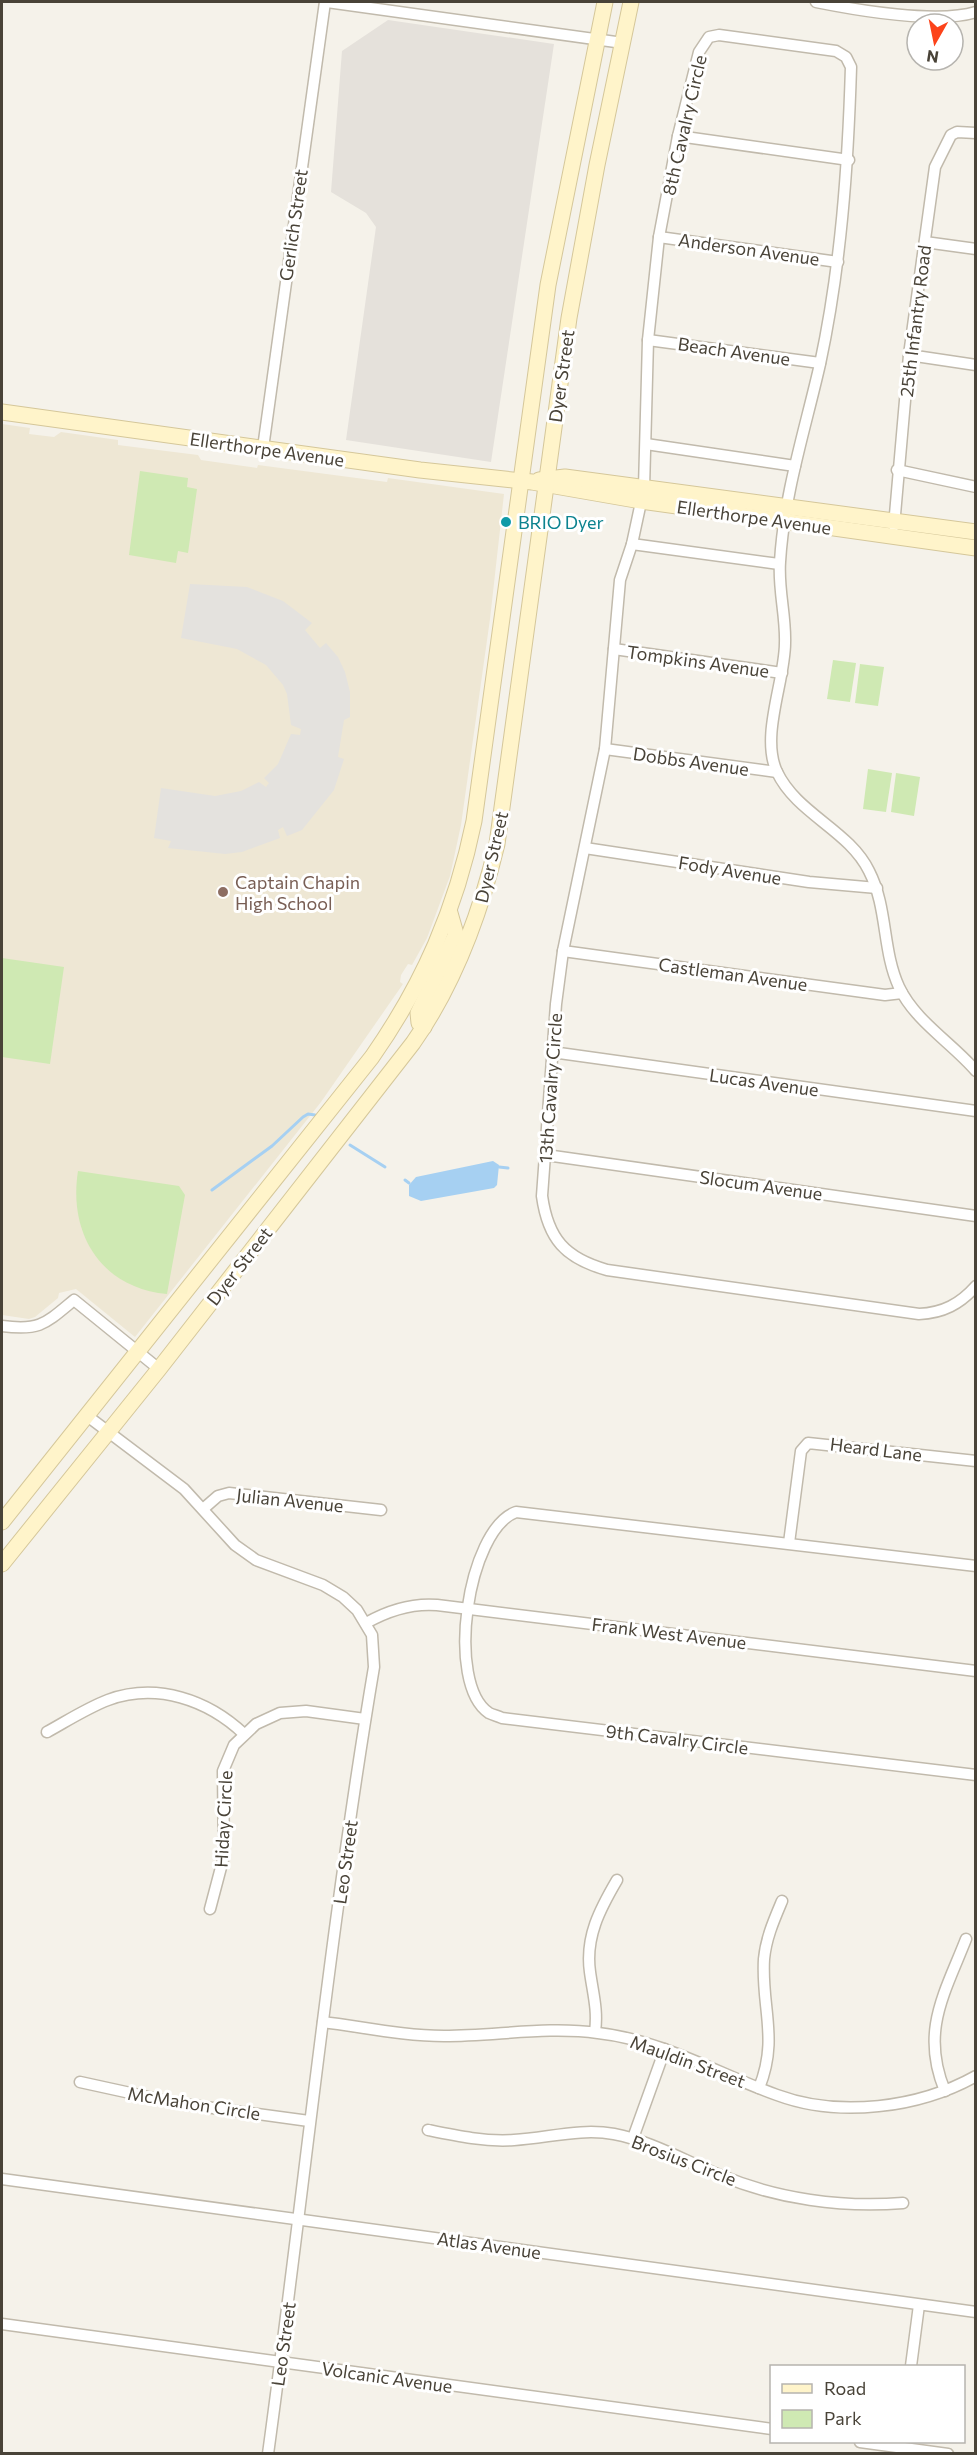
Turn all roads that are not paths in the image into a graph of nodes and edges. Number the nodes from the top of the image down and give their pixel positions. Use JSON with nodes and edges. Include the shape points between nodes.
{"nodes":[{"id":1,"x":326,"y":2,"type":"edge"},
{"id":2,"x":605,"y":2,"type":"edge"},
{"id":3,"x":632,"y":2,"type":"edge"},
{"id":4,"x":816,"y":2,"type":"edge"},
{"id":5,"x":975,"y":12,"type":"edge"},
{"id":6,"x":597,"y":38,"type":"junction"},
{"id":7,"x":623,"y":43,"type":"junction"},
{"id":8,"x":975,"y":133,"type":"edge"},
{"id":9,"x":678,"y":136,"type":"junction"},
{"id":10,"x":849,"y":160,"type":"junction"},
{"id":11,"x":659,"y":237,"type":"junction"},
{"id":12,"x":925,"y":242,"type":"junction"},
{"id":13,"x":975,"y":249,"type":"edge"},
{"id":14,"x":838,"y":262,"type":"junction"},
{"id":15,"x":648,"y":340,"type":"junction"},
{"id":16,"x":909,"y":355,"type":"junction"},
{"id":17,"x":820,"y":363,"type":"junction"},
{"id":18,"x":975,"y":364,"type":"edge"},
{"id":19,"x":2,"y":412,"type":"edge"},
{"id":20,"x":646,"y":444,"type":"junction"},
{"id":21,"x":263,"y":448,"type":"junction"},
{"id":22,"x":795,"y":466,"type":"junction"},
{"id":23,"x":897,"y":470,"type":"junction"},
{"id":24,"x":536,"y":482,"type":"junction"},
{"id":25,"x":975,"y":487,"type":"edge"},
{"id":26,"x":642,"y":494,"type":"junction"},
{"id":27,"x":786,"y":514,"type":"junction"},
{"id":28,"x":894,"y":529,"type":"junction"},
{"id":29,"x":975,"y":532,"type":"edge"},
{"id":30,"x":632,"y":544,"type":"junction"},
{"id":31,"x":975,"y":548,"type":"edge"},
{"id":32,"x":779,"y":564,"type":"junction"},
{"id":33,"x":614,"y":649,"type":"junction"},
{"id":34,"x":782,"y":673,"type":"junction"},
{"id":35,"x":605,"y":749,"type":"junction"},
{"id":36,"x":777,"y":772,"type":"junction"},
{"id":37,"x":585,"y":848,"type":"junction"},
{"id":38,"x":877,"y":888,"type":"junction"},
{"id":39,"x":450,"y":913,"type":"junction"},
{"id":40,"x":563,"y":951,"type":"junction"},
{"id":41,"x":902,"y":993,"type":"junction"},
{"id":42,"x":424,"y":1026,"type":"junction"},
{"id":43,"x":552,"y":1052,"type":"junction"},
{"id":44,"x":975,"y":1071,"type":"edge"},
{"id":45,"x":975,"y":1111,"type":"edge"},
{"id":46,"x":546,"y":1155,"type":"junction"},
{"id":47,"x":975,"y":1216,"type":"edge"},
{"id":48,"x":209,"y":1261,"type":"junction"},
{"id":49,"x":230,"y":1276,"type":"junction"},
{"id":50,"x":975,"y":1286,"type":"edge"},
{"id":51,"x":2,"y":1326,"type":"edge"},
{"id":52,"x":138,"y":1353,"type":"junction"},
{"id":53,"x":159,"y":1369,"type":"junction"},
{"id":54,"x":86,"y":1415,"type":"junction"},
{"id":55,"x":107,"y":1431,"type":"junction"},
{"id":56,"x":975,"y":1461,"type":"edge"},
{"id":57,"x":203,"y":1509,"type":"junction"},
{"id":58,"x":381,"y":1510,"type":"dead end"},
{"id":59,"x":2,"y":1522,"type":"edge"},
{"id":60,"x":789,"y":1543,"type":"junction"},
{"id":61,"x":2,"y":1564,"type":"edge"},
{"id":62,"x":975,"y":1566,"type":"edge"},
{"id":63,"x":466,"y":1608,"type":"junction"},
{"id":64,"x":366,"y":1623,"type":"junction"},
{"id":65,"x":975,"y":1671,"type":"edge"},
{"id":66,"x":365,"y":1719,"type":"junction"},
{"id":67,"x":47,"y":1732,"type":"dead end"},
{"id":68,"x":244,"y":1734,"type":"junction"},
{"id":69,"x":975,"y":1774,"type":"edge"},
{"id":70,"x":617,"y":1880,"type":"dead end"},
{"id":71,"x":782,"y":1901,"type":"dead end"},
{"id":72,"x":210,"y":1909,"type":"dead end"},
{"id":73,"x":966,"y":1939,"type":"dead end"},
{"id":74,"x":323,"y":2022,"type":"junction"},
{"id":75,"x":595,"y":2032,"type":"junction"},
{"id":76,"x":665,"y":2049,"type":"junction"},
{"id":77,"x":975,"y":2076,"type":"edge"},
{"id":78,"x":80,"y":2082,"type":"dead end"},
{"id":79,"x":759,"y":2088,"type":"junction"},
{"id":80,"x":945,"y":2091,"type":"junction"},
{"id":81,"x":309,"y":2121,"type":"junction"},
{"id":82,"x":428,"y":2130,"type":"dead end"},
{"id":83,"x":633,"y":2138,"type":"junction"},
{"id":84,"x":2,"y":2179,"type":"edge"},
{"id":85,"x":903,"y":2203,"type":"dead end"},
{"id":86,"x":300,"y":2220,"type":"junction"},
{"id":87,"x":919,"y":2305,"type":"junction"},
{"id":88,"x":975,"y":2312,"type":"edge"},
{"id":89,"x":2,"y":2324,"type":"edge"},
{"id":90,"x":281,"y":2362,"type":"junction"},
{"id":91,"x":911,"y":2365,"type":"edge"},
{"id":92,"x":770,"y":2429,"type":"edge"},
{"id":93,"x":868,"y":2443,"type":"edge"},
{"id":94,"x":900,"y":2447,"type":"edge"},
{"id":95,"x":268,"y":2454,"type":"edge"},
{"id":96,"x":948,"y":2454,"type":"edge"}],
"edges":[{"from":1,"to":6,"type":"street"},
{"from":1,"to":21,"type":"street","name":"Gerlich Street"},
{"from":2,"to":6,"type":"main road","name":"Dyer Street"},
{"from":3,"to":7,"type":"main road","name":"Dyer Street"},
{"from":4,"to":5,"type":"street","via":[[931,15]]},
{"from":6,"to":7,"type":"street"},
{"from":6,"to":24,"type":"main road","name":"Dyer Street","via":[[550,274]]},
{"from":7,"to":24,"type":"main road","name":"Dyer Street"},
{"from":8,"to":12,"type":"street","name":"25th Infantry Road","via":[[957,132],[943,147],[935,167]]},
{"from":9,"to":10,"type":"street"},
{"from":9,"to":10,"type":"street","name":"8th Cavalry Circle","via":[[699,52],[709,37],[719,35],[836,51],[846,57],[851,67]]},
{"from":9,"to":11,"type":"street","name":"8th Cavalry Circle"},
{"from":10,"to":14,"type":"street","name":"8th Cavalry Circle"},
{"from":11,"to":14,"type":"street","name":"Anderson Avenue"},
{"from":11,"to":15,"type":"street","name":"8th Cavalry Circle"},
{"from":12,"to":13,"type":"street"},
{"from":12,"to":16,"type":"street","name":"25th Infantry Road"},
{"from":14,"to":17,"type":"street","name":"8th Cavalry Circle"},
{"from":15,"to":17,"type":"street","name":"Beach Avenue"},
{"from":15,"to":20,"type":"street","name":"8th Cavalry Circle"},
{"from":16,"to":18,"type":"street"},
{"from":16,"to":23,"type":"street","name":"25th Infantry Road"},
{"from":17,"to":22,"type":"street","name":"8th Cavalry Circle"},
{"from":19,"to":21,"type":"main road","name":"Ellerthorpe Avenue"},
{"from":20,"to":22,"type":"street"},
{"from":20,"to":26,"type":"street","name":"8th Cavalry Circle"},
{"from":21,"to":24,"type":"main road","name":"Ellerthorpe Avenue"},
{"from":22,"to":27,"type":"street","name":"8th Cavalry Circle"},
{"from":23,"to":25,"type":"street"},
{"from":23,"to":28,"type":"street","name":"25th Infantry Road"},
{"from":24,"to":26,"type":"main road","name":"Ellerthorpe Avenue"},
{"from":24,"to":39,"type":"main road","name":"Dyer Street","via":[[474,821]]},
{"from":24,"to":42,"type":"main road","name":"Dyer Street","via":[[494,855],[466,946]]},
{"from":26,"to":27,"type":"main road","name":"Ellerthorpe Avenue"},
{"from":26,"to":30,"type":"street","name":"13th Cavalry Circle"},
{"from":27,"to":28,"type":"main road","name":"Ellerthorpe Avenue"},
{"from":27,"to":32,"type":"street"},
{"from":28,"to":29,"type":"main road","name":"Ellerthorpe Avenue"},
{"from":28,"to":31,"type":"main road","name":"Ellerthorpe Avenue"},
{"from":30,"to":32,"type":"street"},
{"from":30,"to":33,"type":"street","name":"13th Cavalry Circle","via":[[620,580]]},
{"from":32,"to":34,"type":"street","via":[[785,644]]},
{"from":33,"to":34,"type":"street","name":"Tompkins Avenue"},
{"from":33,"to":35,"type":"street","name":"13th Cavalry Circle"},
{"from":34,"to":36,"type":"street","via":[[773,718]]},
{"from":35,"to":36,"type":"street","name":"Dobbs Avenue"},
{"from":35,"to":37,"type":"street","name":"13th Cavalry Circle"},
{"from":36,"to":38,"type":"street","via":[[797,800],[852,848]]},
{"from":37,"to":38,"type":"street","name":"Fody Avenue","via":[[809,882]]},
{"from":37,"to":40,"type":"street","name":"13th Cavalry Circle"},
{"from":38,"to":41,"type":"street","via":[[890,959]]},
{"from":39,"to":42,"type":"main road","via":[[456,934],[418,1013],[419,1023]]},
{"from":39,"to":48,"type":"main road","name":"Dyer Street","via":[[431,959],[390,1030]]},
{"from":40,"to":41,"type":"street","name":"Castleman Avenue","via":[[885,995]]},
{"from":40,"to":43,"type":"street","name":"13th Cavalry Circle"},
{"from":41,"to":44,"type":"street"},
{"from":42,"to":49,"type":"main road","name":"Dyer Street"},
{"from":43,"to":45,"type":"street","name":"Lucas Avenue"},
{"from":43,"to":46,"type":"street","name":"13th Cavalry Circle"},
{"from":46,"to":47,"type":"street","name":"Slocum Avenue"},
{"from":46,"to":50,"type":"street","name":"13th Cavalry Circle","via":[[542,1196],[545,1217],[552,1235],[586,1264],[919,1314],[944,1310],[967,1296]]},
{"from":48,"to":49,"type":"main road"},
{"from":48,"to":52,"type":"main road","name":"Dyer Street"},
{"from":49,"to":53,"type":"main road","name":"Dyer Street"},
{"from":51,"to":52,"type":"street","via":[[41,1326],[74,1300]]},
{"from":52,"to":53,"type":"street"},
{"from":52,"to":54,"type":"main road","name":"Dyer Street"},
{"from":53,"to":55,"type":"main road","name":"Dyer Street"},
{"from":54,"to":55,"type":"street","name":"Leo Street"},
{"from":54,"to":59,"type":"main road","name":"Dyer Street"},
{"from":55,"to":57,"type":"street","name":"Leo Street","via":[[184,1489]]},
{"from":55,"to":61,"type":"main road","name":"Dyer Street"},
{"from":56,"to":60,"type":"street","name":"Heard Lane","via":[[808,1443],[801,1451]]},
{"from":57,"to":58,"type":"street","name":"Julian Avenue","via":[[218,1496],[229,1493]]},
{"from":57,"to":64,"type":"street","name":"Leo Street","via":[[219,1531],[249,1555],[273,1568],[323,1585],[343,1597]]},
{"from":60,"to":62,"type":"street","name":"9th Cavalry Circle"},
{"from":60,"to":63,"type":"street","name":"9th Cavalry Circle","via":[[516,1512],[501,1520],[491,1536],[474,1572]]},
{"from":63,"to":64,"type":"street","name":"Frank West Avenue","via":[[419,1603]]},
{"from":63,"to":65,"type":"street","name":"Frank West Avenue"},
{"from":63,"to":69,"type":"street","name":"9th Cavalry Circle","via":[[466,1652],[477,1698],[488,1712],[502,1718]]},
{"from":64,"to":66,"type":"street","name":"Leo Street","via":[[374,1650]]},
{"from":66,"to":68,"type":"street","via":[[293,1711],[267,1718]]},
{"from":66,"to":74,"type":"street","name":"Leo Street"},
{"from":67,"to":68,"type":"street","via":[[99,1704],[140,1693],[193,1700],[218,1711]]},
{"from":68,"to":72,"type":"street","name":"Hiday Circle","via":[[234,1745],[223,1771],[224,1856]]},
{"from":70,"to":75,"type":"street","via":[[602,1904],[591,1937]]},
{"from":71,"to":79,"type":"street","via":[[770,1928],[764,1959],[770,2046]]},
{"from":73,"to":80,"type":"street","via":[[939,2003],[934,2029],[937,2066]]},
{"from":74,"to":75,"type":"street","name":"Mauldin Street","via":[[440,2036],[552,2030]]},
{"from":74,"to":81,"type":"street","name":"Leo Street"},
{"from":75,"to":76,"type":"street","name":"Mauldin Street"},
{"from":76,"to":79,"type":"street","name":"Mauldin Street"},
{"from":76,"to":83,"type":"street"},
{"from":77,"to":80,"type":"street","name":"Mauldin Street"},
{"from":78,"to":81,"type":"street","name":"McMahon Circle","via":[[176,2103]]},
{"from":79,"to":80,"type":"street","name":"Mauldin Street","via":[[808,2102],[854,2106],[889,2104]]},
{"from":81,"to":86,"type":"street","name":"Leo Street"},
{"from":82,"to":83,"type":"street","name":"Brosius Circle","via":[[484,2140],[578,2132]]},
{"from":83,"to":85,"type":"street","name":"Brosius Circle","via":[[722,2176],[796,2198],[847,2204]]},
{"from":84,"to":86,"type":"street","name":"Atlas Avenue"},
{"from":86,"to":87,"type":"street","name":"Atlas Avenue"},
{"from":86,"to":90,"type":"street","name":"Leo Street"},
{"from":87,"to":88,"type":"street","name":"Atlas Avenue"},
{"from":87,"to":91,"type":"street"},
{"from":89,"to":90,"type":"street","name":"Volcanic Avenue"},
{"from":90,"to":92,"type":"street","name":"Volcanic Avenue"},
{"from":90,"to":95,"type":"street","name":"Leo Street"},
{"from":93,"to":94,"type":"street"},
{"from":94,"to":96,"type":"street"}]}
